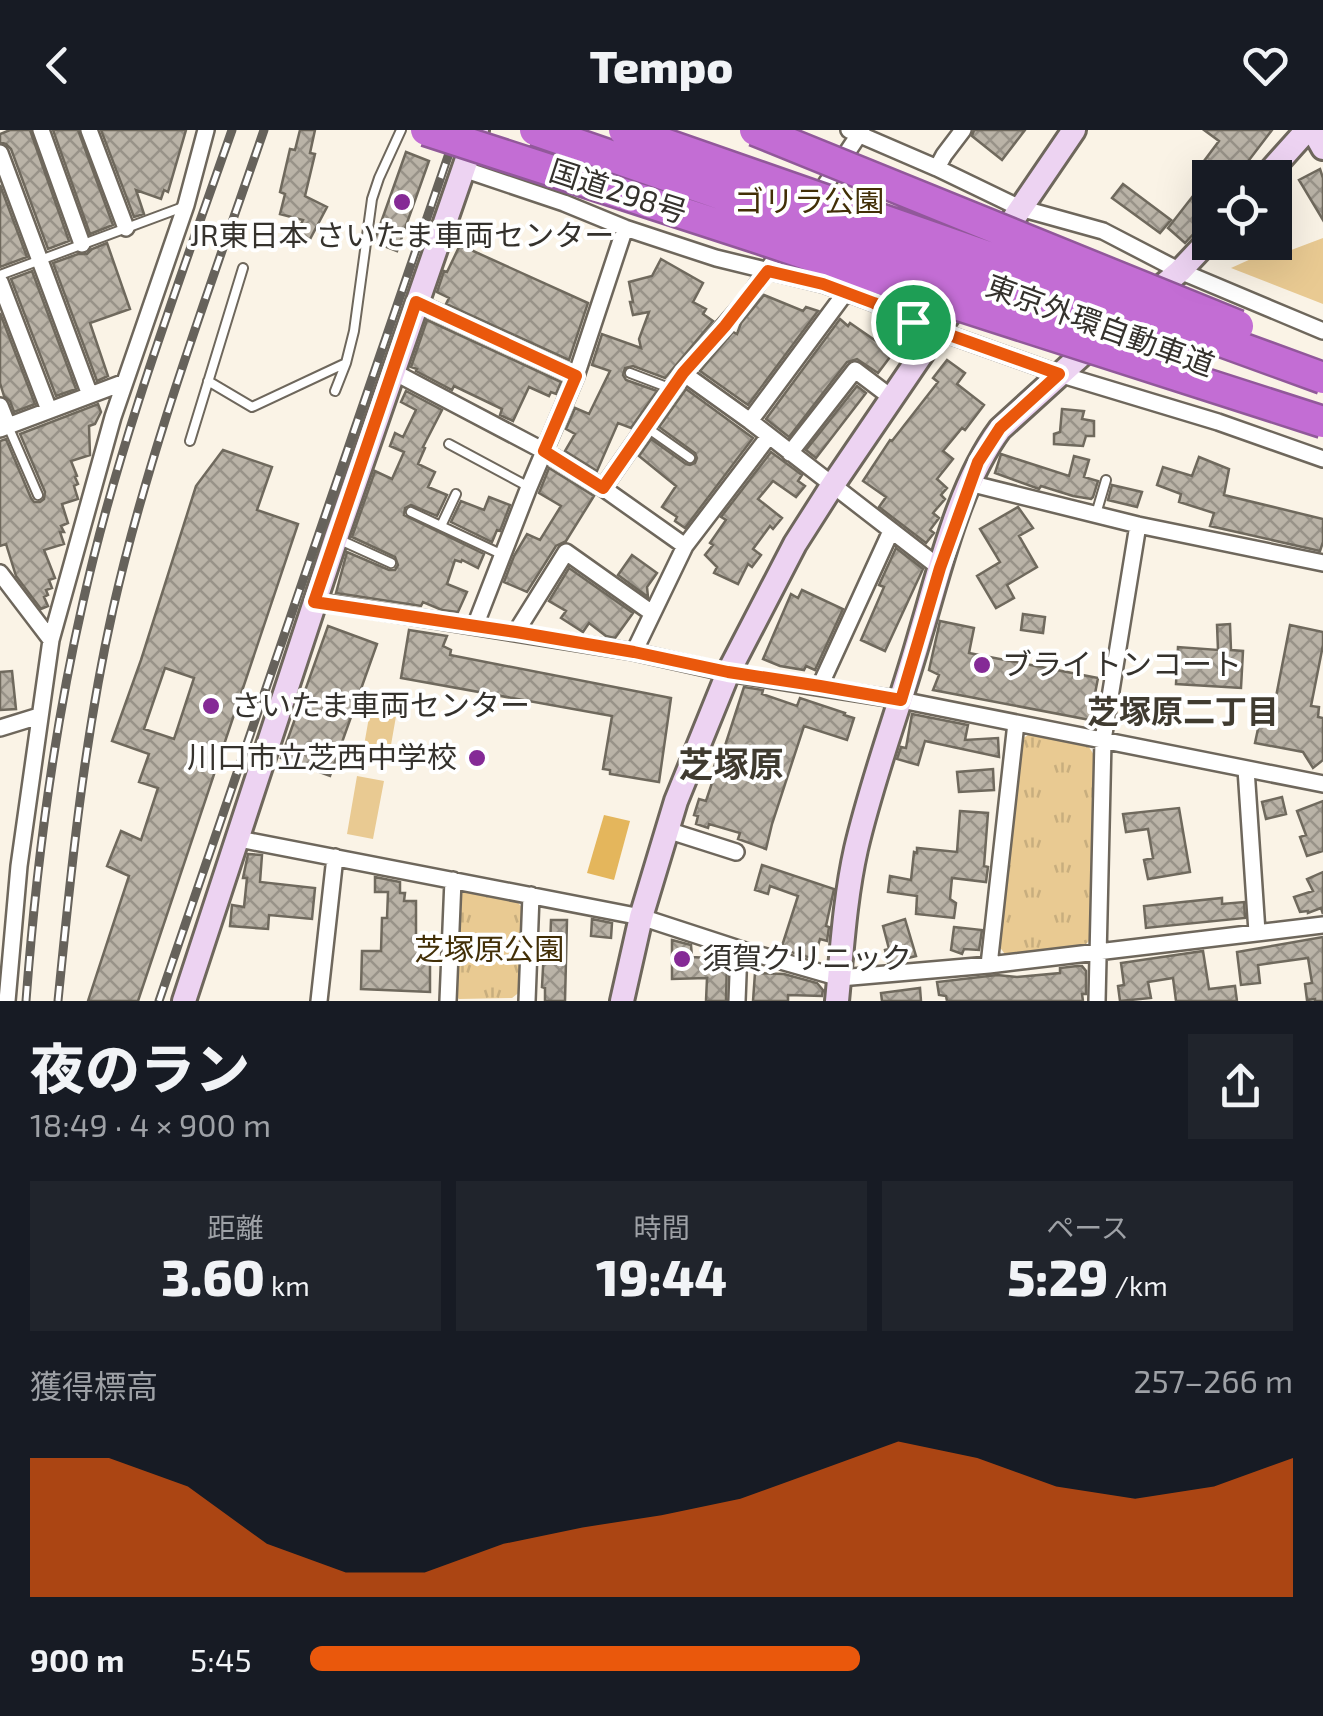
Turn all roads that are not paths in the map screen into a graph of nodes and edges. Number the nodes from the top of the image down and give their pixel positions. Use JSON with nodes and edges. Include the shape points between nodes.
{"nodes":[{"id":1,"x":41,"y":130,"type":"edge"},
{"id":2,"x":90,"y":130,"type":"edge"},
{"id":3,"x":206,"y":130,"type":"edge"},
{"id":4,"x":401,"y":130,"type":"edge"},
{"id":5,"x":426,"y":130,"type":"edge"},
{"id":6,"x":477,"y":130,"type":"edge"},
{"id":7,"x":535,"y":130,"type":"edge"},
{"id":8,"x":624,"y":130,"type":"edge"},
{"id":9,"x":754,"y":130,"type":"edge"},
{"id":10,"x":963,"y":130,"type":"edge"},
{"id":11,"x":1074,"y":130,"type":"edge"},
{"id":12,"x":857,"y":131,"type":"edge"},
{"id":13,"x":1302,"y":132,"type":"edge"},
{"id":14,"x":1323,"y":148,"type":"edge"},
{"id":15,"x":0,"y":153,"type":"edge"},
{"id":16,"x":1279,"y":160,"type":"edge"},
{"id":17,"x":937,"y":168,"type":"junction"},
{"id":18,"x":462,"y":169,"type":"junction"},
{"id":19,"x":186,"y":206,"type":"junction"},
{"id":20,"x":1020,"y":208,"type":"junction"},
{"id":21,"x":126,"y":228,"type":"junction"},
{"id":22,"x":625,"y":228,"type":"junction"},
{"id":23,"x":82,"y":244,"type":"junction"},
{"id":24,"x":1192,"y":258,"type":"edge"},
{"id":25,"x":40,"y":260,"type":"junction"},
{"id":26,"x":243,"y":268,"type":"dead end"},
{"id":27,"x":768,"y":271,"type":"junction"},
{"id":28,"x":1180,"y":272,"type":"junction"},
{"id":29,"x":0,"y":278,"type":"edge"},
{"id":30,"x":846,"y":292,"type":"junction"},
{"id":31,"x":416,"y":302,"type":"junction"},
{"id":32,"x":1323,"y":330,"type":"edge"},
{"id":33,"x":938,"y":331,"type":"junction"},
{"id":34,"x":1323,"y":361,"type":"edge"},
{"id":35,"x":346,"y":362,"type":"junction"},
{"id":36,"x":392,"y":371,"type":"junction"},
{"id":37,"x":630,"y":372,"type":"dead end"},
{"id":38,"x":683,"y":373,"type":"junction"},
{"id":39,"x":1059,"y":374,"type":"junction"},
{"id":40,"x":576,"y":376,"type":"junction"},
{"id":41,"x":1323,"y":378,"type":"edge"},
{"id":42,"x":208,"y":381,"type":"junction"},
{"id":43,"x":125,"y":382,"type":"junction"},
{"id":44,"x":672,"y":389,"type":"junction"},
{"id":45,"x":335,"y":391,"type":"dead end"},
{"id":46,"x":90,"y":395,"type":"junction"},
{"id":47,"x":892,"y":398,"type":"junction"},
{"id":48,"x":0,"y":406,"type":"edge"},
{"id":49,"x":1323,"y":407,"type":"edge"},
{"id":50,"x":49,"y":410,"type":"junction"},
{"id":51,"x":750,"y":421,"type":"junction"},
{"id":52,"x":1323,"y":422,"type":"edge"},
{"id":53,"x":646,"y":426,"type":"junction"},
{"id":54,"x":4,"y":427,"type":"edge"},
{"id":55,"x":769,"y":436,"type":"junction"},
{"id":56,"x":190,"y":441,"type":"dead end"},
{"id":57,"x":448,"y":444,"type":"dead end"},
{"id":58,"x":544,"y":451,"type":"junction"},
{"id":59,"x":790,"y":452,"type":"junction"},
{"id":60,"x":690,"y":458,"type":"dead end"},
{"id":61,"x":1323,"y":460,"type":"edge"},
{"id":62,"x":1106,"y":480,"type":"dead end"},
{"id":63,"x":969,"y":483,"type":"junction"},
{"id":64,"x":832,"y":486,"type":"junction"},
{"id":65,"x":529,"y":487,"type":"junction"},
{"id":66,"x":603,"y":488,"type":"junction"},
{"id":67,"x":456,"y":494,"type":"dead end"},
{"id":68,"x":38,"y":495,"type":"dead end"},
{"id":69,"x":411,"y":512,"type":"dead end"},
{"id":70,"x":1096,"y":514,"type":"junction"},
{"id":71,"x":1138,"y":524,"type":"junction"},
{"id":72,"x":441,"y":526,"type":"junction"},
{"id":73,"x":891,"y":531,"type":"junction"},
{"id":74,"x":336,"y":538,"type":"junction"},
{"id":75,"x":685,"y":546,"type":"junction"},
{"id":76,"x":503,"y":555,"type":"junction"},
{"id":77,"x":391,"y":562,"type":"dead end"},
{"id":78,"x":1323,"y":562,"type":"edge"},
{"id":79,"x":940,"y":568,"type":"junction"},
{"id":80,"x":0,"y":573,"type":"edge"},
{"id":81,"x":314,"y":602,"type":"junction"},
{"id":82,"x":652,"y":614,"type":"junction"},
{"id":83,"x":475,"y":626,"type":"junction"},
{"id":84,"x":516,"y":632,"type":"junction"},
{"id":85,"x":52,"y":640,"type":"junction"},
{"id":86,"x":634,"y":652,"type":"junction"},
{"id":87,"x":728,"y":672,"type":"junction"},
{"id":88,"x":820,"y":686,"type":"junction"},
{"id":89,"x":901,"y":700,"type":"junction"},
{"id":90,"x":39,"y":716,"type":"junction"},
{"id":91,"x":1016,"y":723,"type":"junction"},
{"id":92,"x":0,"y":728,"type":"edge"},
{"id":93,"x":1103,"y":740,"type":"junction"},
{"id":94,"x":1246,"y":769,"type":"junction"},
{"id":95,"x":1323,"y":784,"type":"edge"},
{"id":96,"x":667,"y":830,"type":"junction"},
{"id":97,"x":238,"y":840,"type":"junction"},
{"id":98,"x":736,"y":852,"type":"dead end"},
{"id":99,"x":335,"y":857,"type":"junction"},
{"id":100,"x":19,"y":866,"type":"junction"},
{"id":101,"x":0,"y":873,"type":"edge"},
{"id":102,"x":453,"y":880,"type":"junction"},
{"id":103,"x":531,"y":894,"type":"junction"},
{"id":104,"x":642,"y":917,"type":"junction"},
{"id":105,"x":1323,"y":925,"type":"edge"},
{"id":106,"x":1257,"y":932,"type":"junction"},
{"id":107,"x":739,"y":949,"type":"junction"},
{"id":108,"x":1098,"y":952,"type":"junction"},
{"id":109,"x":989,"y":965,"type":"junction"},
{"id":110,"x":838,"y":989,"type":"edge"},
{"id":111,"x":8,"y":1001,"type":"edge"},
{"id":112,"x":184,"y":1001,"type":"edge"},
{"id":113,"x":319,"y":1001,"type":"edge"},
{"id":114,"x":448,"y":1001,"type":"edge"},
{"id":115,"x":527,"y":1001,"type":"edge"},
{"id":116,"x":622,"y":1001,"type":"edge"},
{"id":117,"x":738,"y":1001,"type":"edge"},
{"id":118,"x":1097,"y":1001,"type":"edge"}],
"edges":[{"from":1,"to":23,"type":"street"},
{"from":2,"to":21,"type":"street"},
{"from":3,"to":19,"type":"street"},
{"from":4,"to":35,"type":"lane","via":[[372,199]]},
{"from":5,"to":52,"type":"highway","name":"国道298号","bridge":true},
{"from":6,"to":18,"type":"street"},
{"from":7,"to":49,"type":"highway","name":"東京外環自動車道","bridge":true},
{"from":8,"to":41,"type":"highway","name":"東京外環自動車道","bridge":true},
{"from":9,"to":34,"type":"highway","bridge":true},
{"from":10,"to":17,"type":"street"},
{"from":11,"to":20,"type":"street"},
{"from":12,"to":17,"type":"street"},
{"from":12,"to":27,"type":"street"},
{"from":13,"to":14,"type":"street"},
{"from":13,"to":16,"type":"street"},
{"from":15,"to":25,"type":"street"},
{"from":17,"to":20,"type":"street"},
{"from":18,"to":22,"type":"street"},
{"from":18,"to":31,"type":"street"},
{"from":19,"to":21,"type":"lane"},
{"from":19,"to":43,"type":"street"},
{"from":20,"to":28,"type":"street","via":[[1103,231]]},
{"from":20,"to":33,"type":"street"},
{"from":21,"to":23,"type":"lane"},
{"from":22,"to":27,"type":"street"},
{"from":22,"to":40,"type":"street"},
{"from":23,"to":25,"type":"lane"},
{"from":24,"to":28,"type":"street"},
{"from":25,"to":29,"type":"lane"},
{"from":25,"to":46,"type":"street"},
{"from":26,"to":42,"type":"lane"},
{"from":27,"to":30,"type":"street"},
{"from":27,"to":38,"type":"street"},
{"from":28,"to":32,"type":"street"},
{"from":28,"to":39,"type":"street"},
{"from":29,"to":50,"type":"street"},
{"from":30,"to":33,"type":"street"},
{"from":30,"to":51,"type":"street"},
{"from":31,"to":36,"type":"street"},
{"from":31,"to":40,"type":"street"},
{"from":33,"to":39,"type":"street"},
{"from":33,"to":47,"type":"street"},
{"from":35,"to":42,"type":"lane","via":[[252,407]]},
{"from":35,"to":45,"type":"lane"},
{"from":36,"to":58,"type":"street"},
{"from":36,"to":74,"type":"street"},
{"from":37,"to":44,"type":"lane"},
{"from":38,"to":44,"type":"street"},
{"from":38,"to":51,"type":"street"},
{"from":39,"to":61,"type":"street"},
{"from":39,"to":63,"type":"street","via":[[1000,428]]},
{"from":40,"to":58,"type":"street"},
{"from":42,"to":56,"type":"lane"},
{"from":43,"to":46,"type":"street"},
{"from":43,"to":85,"type":"street"},
{"from":44,"to":53,"type":"street"},
{"from":46,"to":50,"type":"street"},
{"from":47,"to":59,"type":"street","via":[[855,370]]},
{"from":47,"to":64,"type":"street"},
{"from":48,"to":54,"type":"street"},
{"from":50,"to":54,"type":"street"},
{"from":51,"to":55,"type":"street"},
{"from":53,"to":60,"type":"lane"},
{"from":53,"to":66,"type":"street"},
{"from":54,"to":68,"type":"lane"},
{"from":55,"to":59,"type":"street"},
{"from":55,"to":75,"type":"street"},
{"from":57,"to":65,"type":"lane"},
{"from":58,"to":65,"type":"street"},
{"from":58,"to":66,"type":"street"},
{"from":59,"to":64,"type":"street"},
{"from":62,"to":70,"type":"lane"},
{"from":63,"to":70,"type":"street"},
{"from":63,"to":79,"type":"street"},
{"from":64,"to":73,"type":"street"},
{"from":64,"to":87,"type":"street"},
{"from":65,"to":76,"type":"street"},
{"from":66,"to":75,"type":"street"},
{"from":67,"to":72,"type":"lane"},
{"from":69,"to":72,"type":"lane"},
{"from":70,"to":71,"type":"street"},
{"from":71,"to":78,"type":"street"},
{"from":71,"to":93,"type":"street"},
{"from":72,"to":76,"type":"lane"},
{"from":73,"to":79,"type":"street"},
{"from":73,"to":88,"type":"street"},
{"from":74,"to":77,"type":"lane"},
{"from":74,"to":81,"type":"street"},
{"from":75,"to":82,"type":"street"},
{"from":76,"to":83,"type":"street"},
{"from":79,"to":89,"type":"street"},
{"from":80,"to":85,"type":"street"},
{"from":81,"to":83,"type":"street"},
{"from":81,"to":97,"type":"street"},
{"from":82,"to":84,"type":"street","via":[[566,552]]},
{"from":82,"to":86,"type":"street"},
{"from":83,"to":84,"type":"street"},
{"from":84,"to":86,"type":"street"},
{"from":85,"to":90,"type":"street"},
{"from":86,"to":87,"type":"street"},
{"from":87,"to":88,"type":"street"},
{"from":87,"to":96,"type":"street"},
{"from":88,"to":89,"type":"street"},
{"from":89,"to":91,"type":"street"},
{"from":89,"to":110,"type":"street","via":[[856,850]]},
{"from":90,"to":92,"type":"street"},
{"from":90,"to":100,"type":"street"},
{"from":91,"to":93,"type":"street"},
{"from":91,"to":109,"type":"street"},
{"from":93,"to":94,"type":"street"},
{"from":93,"to":108,"type":"street"},
{"from":94,"to":95,"type":"street"},
{"from":94,"to":106,"type":"street"},
{"from":96,"to":98,"type":"street"},
{"from":96,"to":104,"type":"street"},
{"from":97,"to":99,"type":"street"},
{"from":97,"to":112,"type":"street"},
{"from":99,"to":102,"type":"street"},
{"from":99,"to":113,"type":"street"},
{"from":100,"to":101,"type":"street"},
{"from":100,"to":111,"type":"street"},
{"from":102,"to":103,"type":"street"},
{"from":102,"to":114,"type":"street"},
{"from":103,"to":104,"type":"street"},
{"from":103,"to":115,"type":"street"},
{"from":104,"to":107,"type":"street"},
{"from":104,"to":116,"type":"street"},
{"from":105,"to":106,"type":"street"},
{"from":106,"to":108,"type":"street"},
{"from":107,"to":110,"type":"street"},
{"from":107,"to":117,"type":"street"},
{"from":108,"to":109,"type":"street"},
{"from":108,"to":118,"type":"street"},
{"from":109,"to":110,"type":"street"}]}
